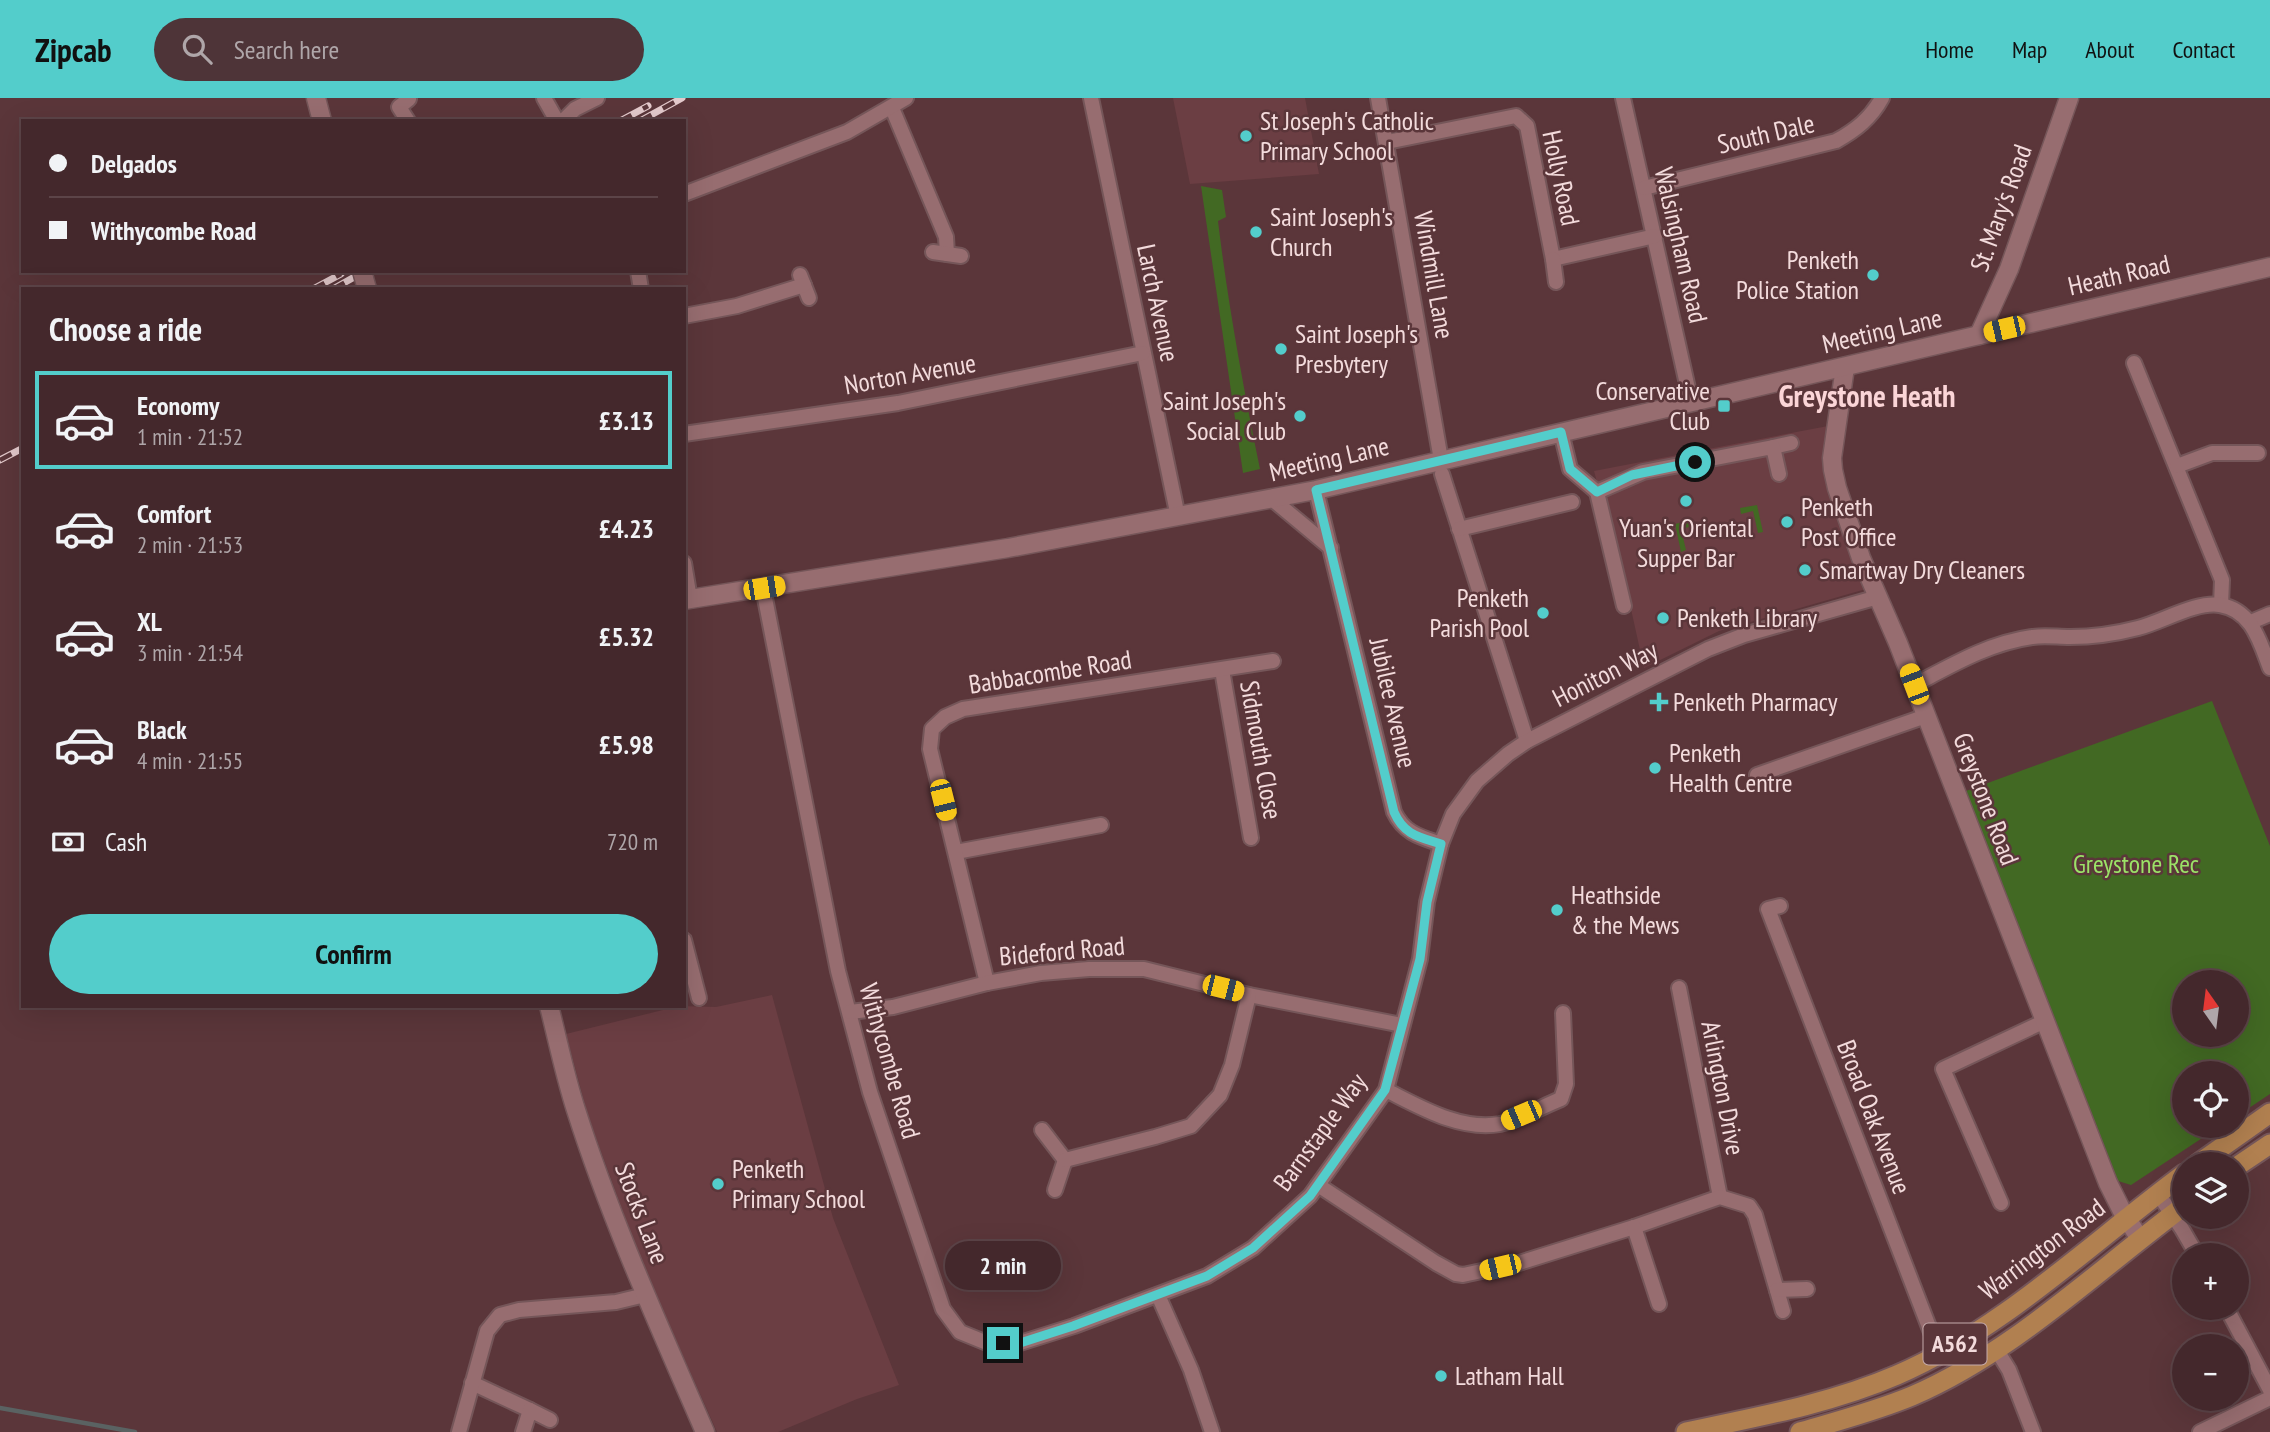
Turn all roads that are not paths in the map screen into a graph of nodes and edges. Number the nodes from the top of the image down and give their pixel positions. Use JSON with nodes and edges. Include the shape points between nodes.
{"nodes":[{"id":1,"x":316,"y":98,"type":"edge"},
{"id":2,"x":544,"y":98,"type":"edge"},
{"id":3,"x":597,"y":98,"type":"edge"},
{"id":4,"x":906,"y":98,"type":"edge"},
{"id":5,"x":1091,"y":98,"type":"edge"},
{"id":6,"x":1378,"y":98,"type":"edge"},
{"id":7,"x":1623,"y":98,"type":"edge"},
{"id":8,"x":1882,"y":98,"type":"edge"},
{"id":9,"x":2069,"y":98,"type":"edge"},
{"id":10,"x":410,"y":99,"type":"edge"},
{"id":11,"x":892,"y":108,"type":"junction"},
{"id":12,"x":321,"y":119,"type":"edge"},
{"id":13,"x":407,"y":119,"type":"edge"},
{"id":14,"x":556,"y":119,"type":"edge"},
{"id":15,"x":564,"y":119,"type":"edge"},
{"id":16,"x":1387,"y":142,"type":"junction"},
{"id":17,"x":1644,"y":188,"type":"junction"},
{"id":18,"x":686,"y":193,"type":"edge"},
{"id":19,"x":1655,"y":236,"type":"junction"},
{"id":20,"x":947,"y":254,"type":"dead end"},
{"id":21,"x":1553,"y":259,"type":"junction"},
{"id":22,"x":2270,"y":267,"type":"edge"},
{"id":23,"x":1556,"y":282,"type":"dead end"},
{"id":24,"x":804,"y":286,"type":"dead end"},
{"id":25,"x":686,"y":316,"type":"edge"},
{"id":26,"x":1979,"y":335,"type":"junction"},
{"id":27,"x":1143,"y":354,"type":"junction"},
{"id":28,"x":2134,"y":363,"type":"dead end"},
{"id":29,"x":1845,"y":367,"type":"junction"},
{"id":30,"x":1691,"y":402,"type":"junction"},
{"id":31,"x":1561,"y":432,"type":"junction"},
{"id":32,"x":686,"y":434,"type":"edge"},
{"id":33,"x":1791,"y":443,"type":"dead end"},
{"id":34,"x":1773,"y":447,"type":"junction"},
{"id":35,"x":2258,"y":453,"type":"dead end"},
{"id":36,"x":2177,"y":466,"type":"junction"},
{"id":37,"x":1442,"y":467,"type":"junction"},
{"id":38,"x":1779,"y":474,"type":"dead end"},
{"id":39,"x":1316,"y":490,"type":"junction"},
{"id":40,"x":1597,"y":492,"type":"junction"},
{"id":41,"x":1272,"y":499,"type":"junction"},
{"id":42,"x":1572,"y":502,"type":"dead end"},
{"id":43,"x":1178,"y":517,"type":"junction"},
{"id":44,"x":1459,"y":529,"type":"junction"},
{"id":45,"x":1331,"y":548,"type":"junction"},
{"id":46,"x":1618,"y":580,"type":"junction"},
{"id":47,"x":1603,"y":584,"type":"dead end"},
{"id":48,"x":764,"y":588,"type":"junction"},
{"id":49,"x":1878,"y":597,"type":"junction"},
{"id":50,"x":687,"y":599,"type":"edge"},
{"id":51,"x":2221,"y":605,"type":"junction"},
{"id":52,"x":1624,"y":606,"type":"dead end"},
{"id":53,"x":2270,"y":614,"type":"edge"},
{"id":54,"x":2251,"y":622,"type":"junction"},
{"id":55,"x":1273,"y":661,"type":"dead end"},
{"id":56,"x":2270,"y":668,"type":"edge"},
{"id":57,"x":1222,"y":670,"type":"junction"},
{"id":58,"x":1914,"y":684,"type":"junction"},
{"id":59,"x":1926,"y":716,"type":"junction"},
{"id":60,"x":1527,"y":741,"type":"junction"},
{"id":61,"x":1757,"y":775,"type":"dead end"},
{"id":62,"x":1101,"y":825,"type":"dead end"},
{"id":63,"x":1251,"y":838,"type":"dead end"},
{"id":64,"x":1441,"y":844,"type":"junction"},
{"id":65,"x":956,"y":852,"type":"junction"},
{"id":66,"x":1780,"y":906,"type":"dead end"},
{"id":67,"x":686,"y":948,"type":"edge"},
{"id":68,"x":987,"y":983,"type":"junction"},
{"id":69,"x":1679,"y":988,"type":"dead end"},
{"id":70,"x":1249,"y":995,"type":"junction"},
{"id":71,"x":699,"y":998,"type":"dead end"},
{"id":72,"x":549,"y":1008,"type":"edge"},
{"id":73,"x":850,"y":1012,"type":"junction"},
{"id":74,"x":1563,"y":1013,"type":"dead end"},
{"id":75,"x":2045,"y":1021,"type":"junction"},
{"id":76,"x":1402,"y":1025,"type":"junction"},
{"id":77,"x":1385,"y":1090,"type":"junction"},
{"id":78,"x":2270,"y":1113,"type":"edge"},
{"id":79,"x":1042,"y":1130,"type":"dead end"},
{"id":80,"x":2270,"y":1144,"type":"edge"},
{"id":81,"x":2215,"y":1152,"type":"edge"},
{"id":82,"x":2249,"y":1158,"type":"edge"},
{"id":83,"x":1065,"y":1160,"type":"junction"},
{"id":84,"x":2172,"y":1183,"type":"edge"},
{"id":85,"x":1318,"y":1185,"type":"junction"},
{"id":86,"x":1055,"y":1190,"type":"dead end"},
{"id":87,"x":2158,"y":1194,"type":"junction"},
{"id":88,"x":1720,"y":1197,"type":"junction"},
{"id":89,"x":2001,"y":1203,"type":"dead end"},
{"id":90,"x":2172,"y":1205,"type":"edge"},
{"id":91,"x":2172,"y":1215,"type":"edge"},
{"id":92,"x":2126,"y":1219,"type":"junction"},
{"id":93,"x":1633,"y":1227,"type":"junction"},
{"id":94,"x":2140,"y":1239,"type":"junction"},
{"id":95,"x":1807,"y":1289,"type":"dead end"},
{"id":96,"x":1777,"y":1290,"type":"junction"},
{"id":97,"x":645,"y":1295,"type":"junction"},
{"id":98,"x":1158,"y":1296,"type":"junction"},
{"id":99,"x":1659,"y":1304,"type":"dead end"},
{"id":100,"x":1783,"y":1311,"type":"dead end"},
{"id":101,"x":2233,"y":1320,"type":"edge"},
{"id":102,"x":1996,"y":1349,"type":"junction"},
{"id":103,"x":1939,"y":1353,"type":"junction"},
{"id":104,"x":472,"y":1383,"type":"junction"},
{"id":105,"x":2270,"y":1390,"type":"edge"},
{"id":106,"x":2270,"y":1398,"type":"edge"},
{"id":107,"x":530,"y":1410,"type":"junction"},
{"id":108,"x":550,"y":1420,"type":"dead end"},
{"id":109,"x":2205,"y":1431,"type":"edge"},
{"id":110,"x":458,"y":1432,"type":"edge"},
{"id":111,"x":523,"y":1432,"type":"edge"},
{"id":112,"x":705,"y":1432,"type":"edge"},
{"id":113,"x":1212,"y":1432,"type":"edge"},
{"id":114,"x":1686,"y":1432,"type":"edge"},
{"id":115,"x":1800,"y":1432,"type":"edge"},
{"id":116,"x":2034,"y":1432,"type":"edge"}],
"edges":[{"from":1,"to":12,"type":"street"},
{"from":2,"to":14,"type":"street"},
{"from":3,"to":15,"type":"street"},
{"from":4,"to":11,"type":"street"},
{"from":5,"to":27,"type":"street","name":"Larch Avenue"},
{"from":6,"to":16,"type":"street","name":"Windmill Lane"},
{"from":7,"to":17,"type":"street","name":"Walsingham Road"},
{"from":8,"to":17,"type":"street","name":"South Dale","via":[[1861,125],[1836,141]]},
{"from":9,"to":26,"type":"street","name":"St. Mary's Road","via":[[2008,269]]},
{"from":10,"to":13,"type":"street","via":[[399,107]]},
{"from":11,"to":18,"type":"street","via":[[847,132]]},
{"from":11,"to":20,"type":"street","via":[[946,237]]},
{"from":16,"to":21,"type":"street","name":"Holly Road","via":[[1516,116],[1527,126]]},
{"from":16,"to":37,"type":"street","name":"Windmill Lane"},
{"from":17,"to":19,"type":"street","name":"Walsingham Road"},
{"from":19,"to":21,"type":"street","name":"Holly Road"},
{"from":19,"to":30,"type":"street","name":"Walsingham Road"},
{"from":21,"to":23,"type":"street","name":"Holly Road"},
{"from":22,"to":26,"type":"street","name":"Heath Road"},
{"from":24,"to":25,"type":"street"},
{"from":26,"to":29,"type":"street","name":"Meeting Lane"},
{"from":27,"to":32,"type":"street","name":"Norton Avenue","via":[[898,403]]},
{"from":27,"to":43,"type":"street","name":"Larch Avenue"},
{"from":28,"to":36,"type":"street"},
{"from":29,"to":30,"type":"street","name":"Meeting Lane"},
{"from":29,"to":49,"type":"street","name":"Greystone Road","via":[[1833,470],[1860,558]]},
{"from":30,"to":31,"type":"street","name":"Meeting Lane"},
{"from":31,"to":37,"type":"street","name":"Meeting Lane"},
{"from":31,"to":40,"type":"street","via":[[1570,469]]},
{"from":33,"to":34,"type":"street"},
{"from":34,"to":38,"type":"street"},
{"from":34,"to":40,"type":"street","via":[[1643,472]]},
{"from":35,"to":36,"type":"street","via":[[2212,453]]},
{"from":36,"to":51,"type":"street","via":[[2222,580]]},
{"from":37,"to":39,"type":"street","name":"Meeting Lane"},
{"from":37,"to":44,"type":"street","name":"Windmill Lane"},
{"from":39,"to":41,"type":"street","name":"Meeting Lane"},
{"from":39,"to":45,"type":"street","name":"Jubilee Avenue"},
{"from":40,"to":46,"type":"street"},
{"from":41,"to":43,"type":"street","name":"Meeting Lane"},
{"from":41,"to":45,"type":"street"},
{"from":42,"to":44,"type":"street"},
{"from":43,"to":48,"type":"street","name":"Meeting Lane"},
{"from":44,"to":60,"type":"street","name":"Windmill Lane"},
{"from":45,"to":64,"type":"street","name":"Jubilee Avenue","via":[[1394,812],[1412,834]]},
{"from":46,"to":47,"type":"street"},
{"from":46,"to":52,"type":"street"},
{"from":48,"to":50,"type":"street","name":"Meeting Lane"},
{"from":48,"to":73,"type":"street","name":"Withycombe Road","via":[[838,971]]},
{"from":49,"to":58,"type":"street","name":"Greystone Road"},
{"from":49,"to":60,"type":"street","name":"Honiton Way","via":[[1709,649]]},
{"from":51,"to":54,"type":"street"},
{"from":51,"to":58,"type":"street","via":[[2205,605],[2140,628],[2099,636],[2035,636],[2004,643]]},
{"from":53,"to":54,"type":"street"},
{"from":54,"to":56,"type":"street"},
{"from":55,"to":57,"type":"street","name":"Babbacombe Road"},
{"from":57,"to":63,"type":"street","name":"Sidmouth Close"},
{"from":57,"to":65,"type":"street","name":"Babbacombe Road","via":[[963,709],[945,717],[932,729],[930,749]]},
{"from":58,"to":59,"type":"street","name":"Greystone Road"},
{"from":59,"to":61,"type":"street"},
{"from":59,"to":75,"type":"street","name":"Greystone Road"},
{"from":60,"to":64,"type":"street","name":"Honiton Way","via":[[1476,781],[1453,814]]},
{"from":62,"to":65,"type":"street"},
{"from":64,"to":76,"type":"street","name":"Barnstaple Way","via":[[1420,959]]},
{"from":65,"to":68,"type":"street","name":"Babbacombe Road"},
{"from":66,"to":103,"type":"street","name":"Broad Oak Avenue","via":[[1768,909]]},
{"from":67,"to":71,"type":"street"},
{"from":68,"to":70,"type":"street","name":"Bideford Road","via":[[1041,973],[1144,969]]},
{"from":68,"to":73,"type":"street","name":"Bideford Road","via":[[894,1007]]},
{"from":69,"to":88,"type":"street","name":"Arlington Drive"},
{"from":70,"to":76,"type":"street","name":"Bideford Road"},
{"from":70,"to":83,"type":"street","via":[[1220,1095],[1191,1126]]},
{"from":72,"to":97,"type":"street","name":"Stocks Lane","via":[[583,1131]]},
{"from":73,"to":98,"type":"street","name":"Withycombe Road","via":[[870,1092],[943,1308],[960,1332],[987,1343],[1020,1343]]},
{"from":74,"to":77,"type":"street","via":[[1566,1084],[1561,1099],[1501,1124],[1480,1125],[1440,1116]]},
{"from":75,"to":89,"type":"street","via":[[1943,1069]]},
{"from":75,"to":92,"type":"street","name":"Greystone Road"},
{"from":76,"to":77,"type":"street","name":"Barnstaple Way"},
{"from":77,"to":85,"type":"street","name":"Barnstaple Way"},
{"from":78,"to":81,"type":"main road"},
{"from":79,"to":83,"type":"street"},
{"from":80,"to":82,"type":"main road"},
{"from":83,"to":86,"type":"street"},
{"from":84,"to":87,"type":"main road","name":"Warrington Road","number":"A562"},
{"from":85,"to":93,"type":"street","name":"Arlington Drive","via":[[1456,1274],[1519,1263]]},
{"from":85,"to":98,"type":"street","name":"Barnstaple Way","via":[[1253,1248],[1207,1276]]},
{"from":87,"to":90,"type":"street"},
{"from":87,"to":92,"type":"main road","name":"Warrington Road","number":"A562"},
{"from":88,"to":93,"type":"street","name":"Arlington Drive"},
{"from":88,"to":96,"type":"street","name":"Arlington Drive","via":[[1749,1206],[1755,1215]]},
{"from":91,"to":94,"type":"main road","name":"Warrington Road","number":"A562"},
{"from":92,"to":94,"type":"street","name":"Greystone Road"},
{"from":92,"to":103,"type":"main road","name":"Warrington Road","number":"A562","via":[[2010,1308]]},
{"from":93,"to":99,"type":"street"},
{"from":94,"to":102,"type":"main road","name":"Warrington Road","number":"A562"},
{"from":95,"to":96,"type":"street"},
{"from":96,"to":100,"type":"street","name":"Arlington Drive"},
{"from":97,"to":104,"type":"street","via":[[500,1315],[487,1331]]},
{"from":97,"to":112,"type":"street","name":"Stocks Lane"},
{"from":98,"to":113,"type":"street"},
{"from":101,"to":105,"type":"street"},
{"from":102,"to":115,"type":"main road","name":"Warrington Road","number":"A562","via":[[1914,1395]]},
{"from":102,"to":116,"type":"street"},
{"from":103,"to":114,"type":"main road","name":"Warrington Road","number":"A562","via":[[1853,1391]]},
{"from":104,"to":107,"type":"street"},
{"from":104,"to":110,"type":"street"},
{"from":106,"to":109,"type":"street"},
{"from":107,"to":108,"type":"street"},
{"from":107,"to":111,"type":"street"}]}
